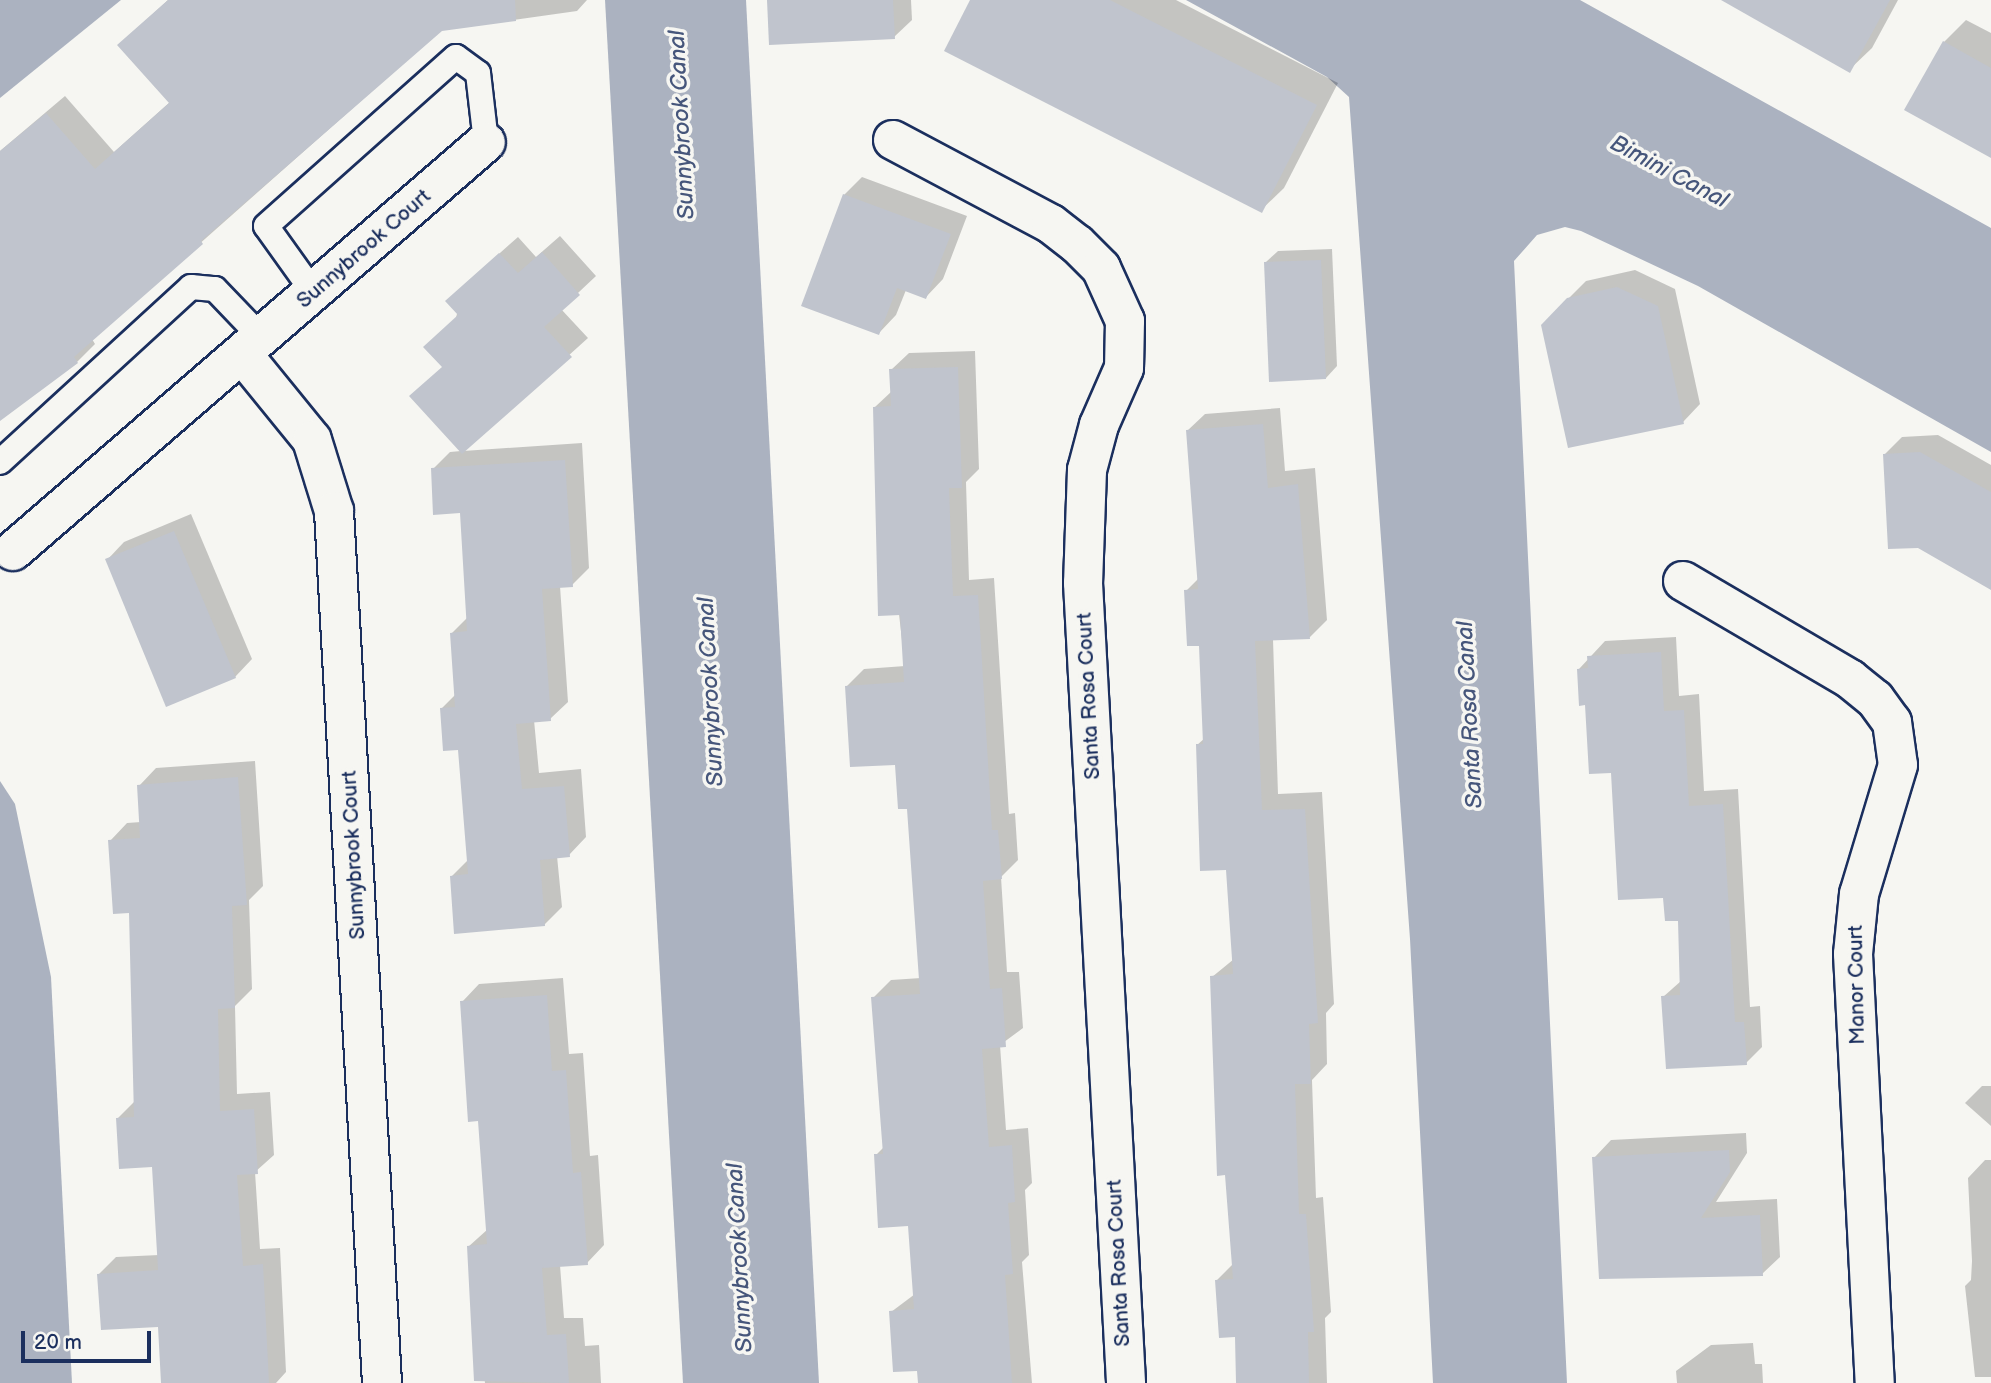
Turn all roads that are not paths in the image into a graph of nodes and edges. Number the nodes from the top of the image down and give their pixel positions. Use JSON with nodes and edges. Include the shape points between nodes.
{"nodes":[{"id":1,"x":893,"y":140,"type":"dead end"},
{"id":2,"x":486,"y":142,"type":"joint"},
{"id":3,"x":314,"y":293,"type":"junction"},
{"id":4,"x":253,"y":346,"type":"junction"},
{"id":5,"x":0,"y":462,"type":"edge"},
{"id":6,"x":6,"y":546,"type":"edge"},
{"id":7,"x":1683,"y":581,"type":"dead end"},
{"id":8,"x":382,"y":1383,"type":"edge"},
{"id":9,"x":1126,"y":1383,"type":"edge"},
{"id":10,"x":1875,"y":1383,"type":"edge"}],
"edges":[{"from":1,"to":9,"type":"street","name":"Santa Rosa Court","via":[[1051,224],[1077,244],[1101,268],[1125,321],[1124,368],[1099,425],[1087,470],[1083,583]]},
{"from":2,"to":3,"type":"street","name":"Sunnybrook Court"},
{"from":2,"to":3,"type":"lane","via":[[478,73],[456,57],[266,226]]},
{"from":3,"to":4,"type":"street","name":"Sunnybrook Court"},
{"from":4,"to":5,"type":"lane","via":[[215,289],[191,287]]},
{"from":4,"to":6,"type":"street","name":"Sunnybrook Court"},
{"from":4,"to":8,"type":"street","name":"Sunnybrook Court","via":[[312,440],[334,511]]},
{"from":7,"to":10,"type":"street","name":"Manor Court","via":[[1850,679],[1875,699],[1892,722],[1898,765],[1859,894],[1853,954]]}]}
